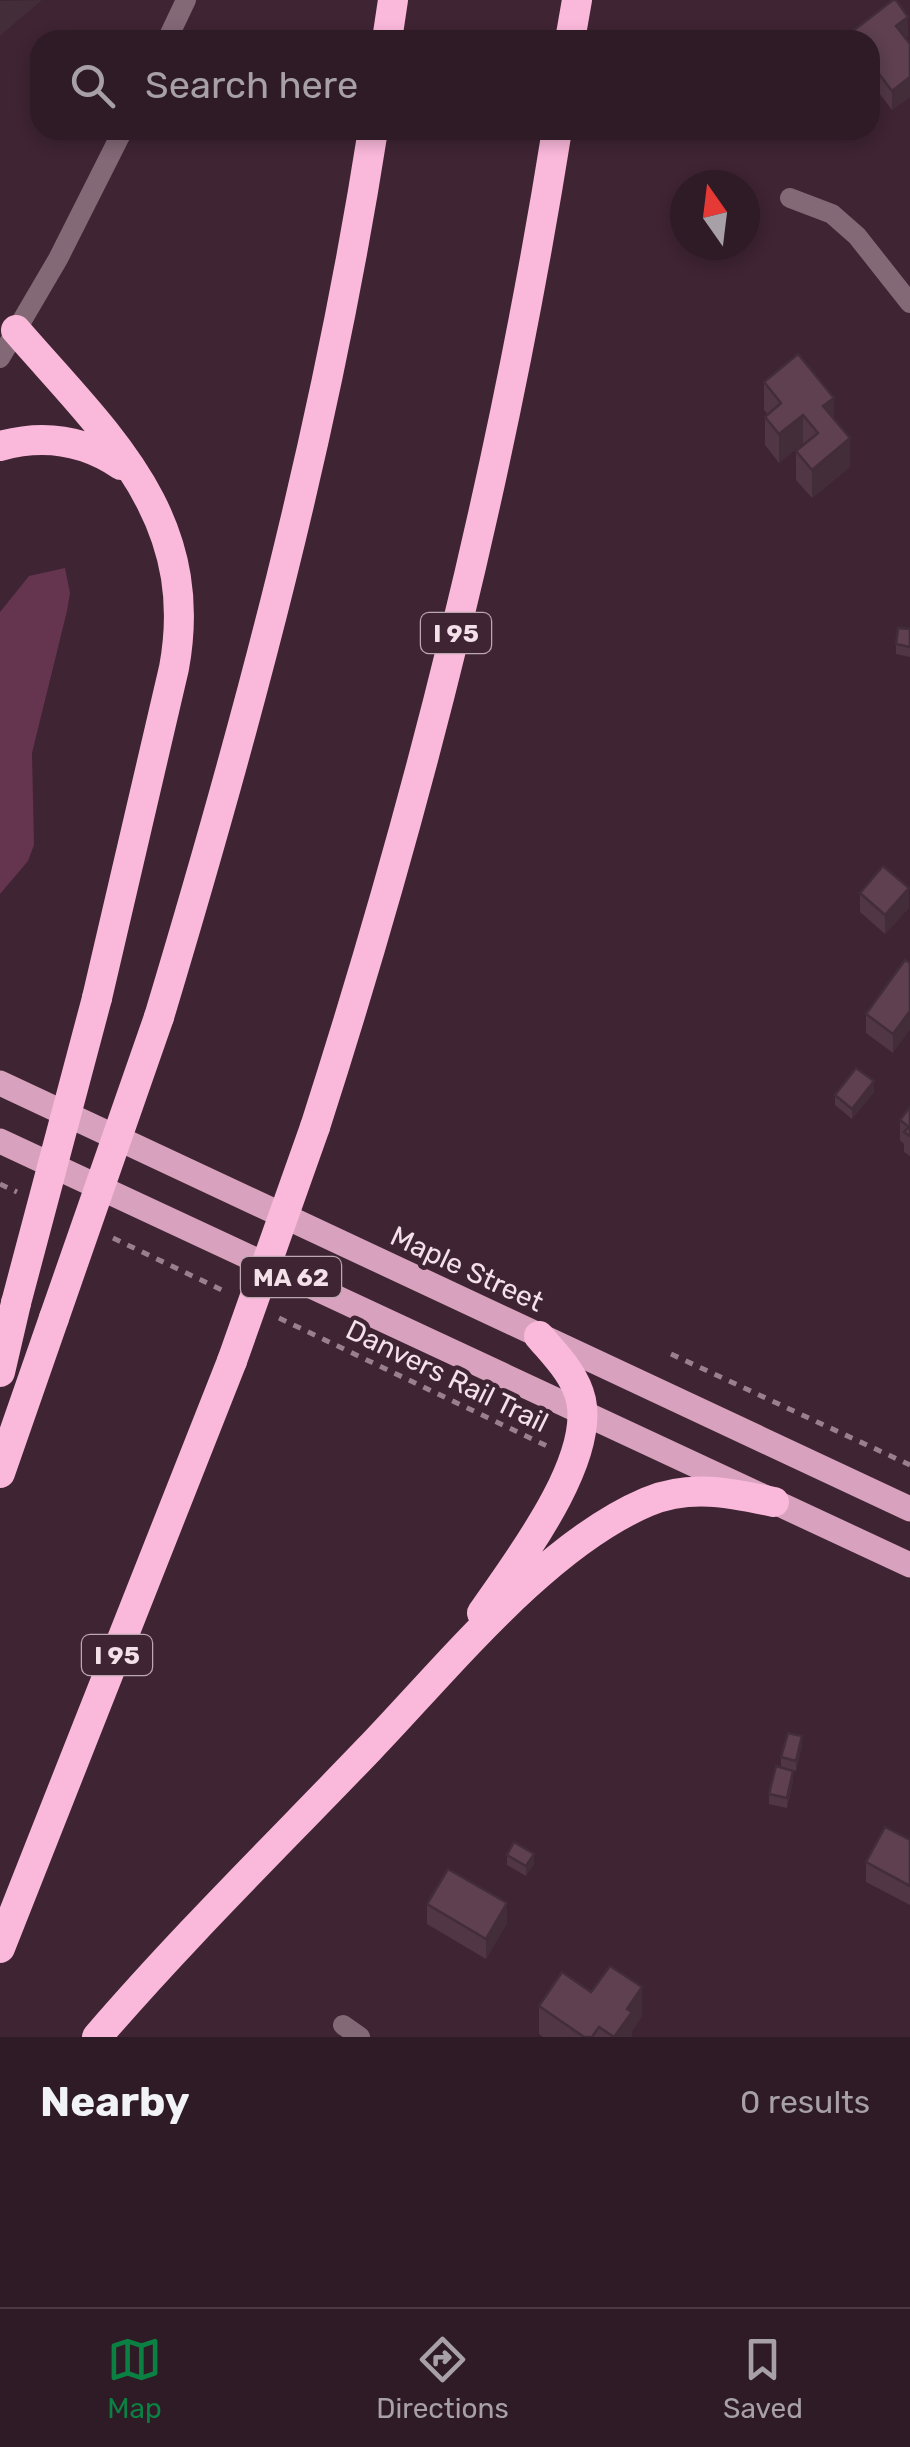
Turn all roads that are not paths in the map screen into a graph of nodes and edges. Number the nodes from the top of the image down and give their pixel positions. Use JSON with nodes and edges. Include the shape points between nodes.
{"nodes":[{"id":1,"x":186,"y":0,"type":"edge"},
{"id":2,"x":393,"y":0,"type":"edge"},
{"id":3,"x":576,"y":0,"type":"edge"},
{"id":4,"x":172,"y":30,"type":"edge"},
{"id":5,"x":388,"y":30,"type":"edge"},
{"id":6,"x":572,"y":30,"type":"edge"},
{"id":7,"x":118,"y":140,"type":"edge"},
{"id":8,"x":371,"y":140,"type":"edge"},
{"id":9,"x":554,"y":140,"type":"edge"},
{"id":10,"x":790,"y":198,"type":"dead end"},
{"id":11,"x":910,"y":303,"type":"edge"},
{"id":12,"x":16,"y":330,"type":"junction"},
{"id":13,"x":0,"y":358,"type":"edge"},
{"id":14,"x":0,"y":446,"type":"edge"},
{"id":15,"x":137,"y":480,"type":"junction"},
{"id":16,"x":0,"y":1083,"type":"edge"},
{"id":17,"x":0,"y":1141,"type":"edge"},
{"id":18,"x":539,"y":1336,"type":"junction"},
{"id":19,"x":0,"y":1372,"type":"edge"},
{"id":20,"x":582,"y":1413,"type":"junction"},
{"id":21,"x":0,"y":1473,"type":"edge"},
{"id":22,"x":774,"y":1502,"type":"junction"},
{"id":23,"x":910,"y":1509,"type":"edge"},
{"id":24,"x":910,"y":1565,"type":"edge"},
{"id":25,"x":400,"y":1717,"type":"junction"},
{"id":26,"x":0,"y":1948,"type":"edge"},
{"id":27,"x":97,"y":2037,"type":"edge"}],
"edges":[{"from":1,"to":4,"type":"street"},
{"from":2,"to":5,"type":"highway"},
{"from":3,"to":6,"type":"highway"},
{"from":7,"to":12,"type":"street"},
{"from":8,"to":21,"type":"highway","bridge":true,"via":[[276,606],[223,802],[159,1017]]},
{"from":9,"to":26,"type":"highway","number":"I 95","bridge":true,"via":[[526,312],[452,648],[315,1127],[232,1360]]},
{"from":10,"to":11,"type":"street","via":[[832,214]]},
{"from":12,"to":13,"type":"street"},
{"from":12,"to":15,"type":"highway"},
{"from":14,"to":15,"type":"highway","via":[[47,440],[87,446]]},
{"from":15,"to":19,"type":"highway","bridge":true,"via":[[167,532],[177,578],[174,668]]},
{"from":16,"to":18,"type":"main road","name":"Maple Street","number":"MA 62"},
{"from":17,"to":20,"type":"main road","number":"MA 62"},
{"from":18,"to":20,"type":"highway","via":[[574,1379]]},
{"from":18,"to":23,"type":"main road","name":"Maple Street","number":"MA 62"},
{"from":20,"to":22,"type":"main road","number":"MA 62"},
{"from":20,"to":25,"type":"highway","via":[[573,1458],[549,1508],[501,1586]]},
{"from":22,"to":24,"type":"main road","number":"MA 62"},
{"from":22,"to":25,"type":"highway","via":[[683,1492],[614,1520],[515,1598]]},
{"from":25,"to":27,"type":"highway"}]}
